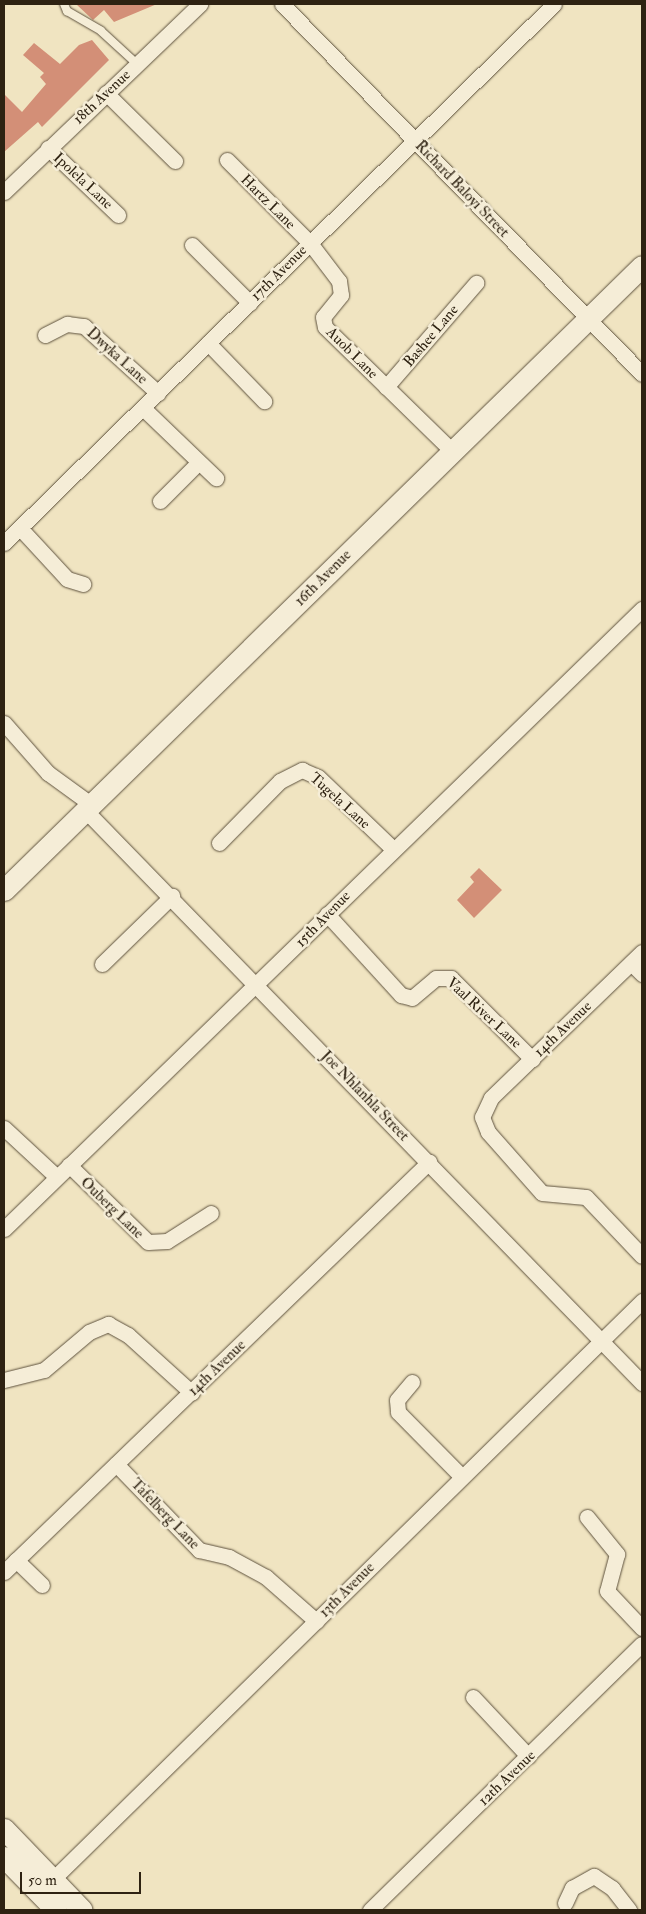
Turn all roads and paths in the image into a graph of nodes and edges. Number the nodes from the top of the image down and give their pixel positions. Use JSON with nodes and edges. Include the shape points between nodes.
{"nodes":[{"id":1,"x":64,"y":4,"type":"edge"},
{"id":2,"x":200,"y":4,"type":"edge"},
{"id":3,"x":282,"y":4,"type":"edge"},
{"id":4,"x":554,"y":4,"type":"edge"},
{"id":5,"x":137,"y":64,"type":"junction"},
{"id":6,"x":106,"y":93,"type":"junction"},
{"id":7,"x":416,"y":142,"type":"junction"},
{"id":8,"x":48,"y":148,"type":"junction"},
{"id":9,"x":227,"y":160,"type":"dead end"},
{"id":10,"x":175,"y":161,"type":"dead end"},
{"id":11,"x":4,"y":192,"type":"edge"},
{"id":12,"x":118,"y":214,"type":"dead end"},
{"id":13,"x":310,"y":243,"type":"junction"},
{"id":14,"x":192,"y":246,"type":"dead end"},
{"id":15,"x":642,"y":266,"type":"edge"},
{"id":16,"x":476,"y":283,"type":"dead end"},
{"id":17,"x":250,"y":303,"type":"junction"},
{"id":18,"x":588,"y":318,"type":"junction"},
{"id":19,"x":46,"y":335,"type":"dead end"},
{"id":20,"x":208,"y":343,"type":"junction"},
{"id":21,"x":642,"y":374,"type":"edge"},
{"id":22,"x":386,"y":387,"type":"junction"},
{"id":23,"x":158,"y":394,"type":"junction"},
{"id":24,"x":264,"y":401,"type":"dead end"},
{"id":25,"x":144,"y":409,"type":"junction"},
{"id":26,"x":452,"y":451,"type":"junction"},
{"id":27,"x":198,"y":463,"type":"junction"},
{"id":28,"x":216,"y":478,"type":"dead end"},
{"id":29,"x":160,"y":501,"type":"dead end"},
{"id":30,"x":20,"y":528,"type":"junction"},
{"id":31,"x":4,"y":543,"type":"edge"},
{"id":32,"x":83,"y":584,"type":"dead end"},
{"id":33,"x":642,"y":609,"type":"edge"},
{"id":34,"x":4,"y":722,"type":"edge"},
{"id":35,"x":89,"y":808,"type":"junction"},
{"id":36,"x":219,"y":843,"type":"dead end"},
{"id":37,"x":393,"y":849,"type":"junction"},
{"id":38,"x":4,"y":890,"type":"edge"},
{"id":39,"x":172,"y":896,"type":"junction"},
{"id":40,"x":327,"y":914,"type":"junction"},
{"id":41,"x":642,"y":952,"type":"edge"},
{"id":42,"x":631,"y":963,"type":"junction"},
{"id":43,"x":102,"y":964,"type":"dead end"},
{"id":44,"x":642,"y":974,"type":"edge"},
{"id":45,"x":260,"y":985,"type":"junction"},
{"id":46,"x":532,"y":1059,"type":"junction"},
{"id":47,"x":4,"y":1128,"type":"edge"},
{"id":48,"x":428,"y":1162,"type":"junction"},
{"id":49,"x":69,"y":1166,"type":"junction"},
{"id":50,"x":57,"y":1177,"type":"junction"},
{"id":51,"x":210,"y":1213,"type":"dead end"},
{"id":52,"x":4,"y":1229,"type":"edge"},
{"id":53,"x":642,"y":1256,"type":"edge"},
{"id":54,"x":642,"y":1301,"type":"edge"},
{"id":55,"x":602,"y":1342,"type":"junction"},
{"id":56,"x":4,"y":1380,"type":"edge"},
{"id":57,"x":412,"y":1382,"type":"dead end"},
{"id":58,"x":642,"y":1383,"type":"edge"},
{"id":59,"x":192,"y":1393,"type":"junction"},
{"id":60,"x":116,"y":1464,"type":"junction"},
{"id":61,"x":462,"y":1477,"type":"junction"},
{"id":62,"x":587,"y":1517,"type":"dead end"},
{"id":63,"x":16,"y":1560,"type":"junction"},
{"id":64,"x":4,"y":1572,"type":"edge"},
{"id":65,"x":42,"y":1585,"type":"dead end"},
{"id":66,"x":316,"y":1621,"type":"junction"},
{"id":67,"x":642,"y":1628,"type":"edge"},
{"id":68,"x":640,"y":1652,"type":"edge"},
{"id":69,"x":473,"y":1697,"type":"dead end"},
{"id":70,"x":528,"y":1756,"type":"junction"},
{"id":71,"x":4,"y":1829,"type":"edge"},
{"id":72,"x":4,"y":1857,"type":"edge"},
{"id":73,"x":52,"y":1880,"type":"junction"},
{"id":74,"x":565,"y":1903,"type":"dead end"},
{"id":75,"x":56,"y":1910,"type":"edge"},
{"id":76,"x":82,"y":1910,"type":"edge"},
{"id":77,"x":370,"y":1910,"type":"edge"},
{"id":78,"x":629,"y":1910,"type":"edge"}],
"edges":[{"from":1,"to":5,"type":"lane","via":[[67,11],[102,31]]},
{"from":2,"to":5,"type":"street","name":"18th Avenue"},
{"from":3,"to":7,"type":"street","name":"Richard Baloyi Street"},
{"from":4,"to":7,"type":"street","name":"17th Avenue"},
{"from":5,"to":6,"type":"street","name":"18th Avenue"},
{"from":6,"to":8,"type":"street","name":"18th Avenue"},
{"from":6,"to":10,"type":"street"},
{"from":7,"to":13,"type":"street","name":"17th Avenue"},
{"from":7,"to":18,"type":"street","name":"Richard Baloyi Street"},
{"from":8,"to":11,"type":"street","name":"18th Avenue"},
{"from":8,"to":12,"type":"street","name":"Ipolela Lane"},
{"from":9,"to":13,"type":"street","name":"Hartz Lane"},
{"from":13,"to":17,"type":"street","name":"17th Avenue"},
{"from":13,"to":22,"type":"street","name":"Auob Lane","via":[[341,287],[323,323]]},
{"from":14,"to":17,"type":"street"},
{"from":15,"to":18,"type":"street","name":"16th Avenue"},
{"from":16,"to":22,"type":"street","name":"Bashee Lane"},
{"from":17,"to":20,"type":"street","name":"17th Avenue"},
{"from":18,"to":21,"type":"street","name":"Richard Baloyi Street"},
{"from":18,"to":26,"type":"street","name":"16th Avenue"},
{"from":19,"to":23,"type":"street","name":"Dwyka Lane","via":[[67,324],[84,326]]},
{"from":20,"to":23,"type":"street","name":"17th Avenue"},
{"from":20,"to":24,"type":"street"},
{"from":22,"to":26,"type":"street","name":"Auob Lane"},
{"from":23,"to":25,"type":"street","name":"17th Avenue"},
{"from":25,"to":27,"type":"street"},
{"from":25,"to":30,"type":"street","name":"17th Avenue"},
{"from":26,"to":35,"type":"street","name":"16th Avenue"},
{"from":27,"to":28,"type":"street"},
{"from":27,"to":29,"type":"street"},
{"from":30,"to":31,"type":"street","name":"17th Avenue"},
{"from":30,"to":32,"type":"street","via":[[67,579]]},
{"from":33,"to":37,"type":"street","name":"15th Avenue"},
{"from":34,"to":35,"type":"street","name":"Joe Nhlanhla Street","via":[[48,773]]},
{"from":35,"to":38,"type":"street","name":"16th Avenue"},
{"from":35,"to":39,"type":"street","name":"Joe Nhlanhla Street"},
{"from":36,"to":37,"type":"street","name":"Tugela Lane","via":[[280,781],[302,770],[318,777]]},
{"from":37,"to":40,"type":"street","name":"15th Avenue"},
{"from":39,"to":43,"type":"street"},
{"from":39,"to":45,"type":"street","name":"Joe Nhlanhla Street"},
{"from":40,"to":45,"type":"street","name":"15th Avenue"},
{"from":40,"to":46,"type":"street","name":"Vaal River Lane","via":[[401,996],[412,998],[436,978],[451,978]]},
{"from":41,"to":42,"type":"street","name":"14th Avenue"},
{"from":42,"to":44,"type":"street"},
{"from":42,"to":46,"type":"street","name":"14th Avenue"},
{"from":45,"to":48,"type":"street","name":"Joe Nhlanhla Street"},
{"from":45,"to":49,"type":"street","name":"15th Avenue"},
{"from":46,"to":53,"type":"street","name":"14th Avenue","via":[[484,1107],[485,1128],[542,1193],[586,1197]]},
{"from":47,"to":50,"type":"street"},
{"from":48,"to":55,"type":"street","name":"Joe Nhlanhla Street"},
{"from":48,"to":59,"type":"street","name":"14th Avenue"},
{"from":49,"to":50,"type":"street","name":"15th Avenue"},
{"from":49,"to":51,"type":"street","name":"Ouberg Lane","via":[[148,1242],[166,1241]]},
{"from":50,"to":52,"type":"street","name":"15th Avenue"},
{"from":54,"to":55,"type":"street","name":"13th Avenue"},
{"from":55,"to":58,"type":"street","name":"Joe Nhlanhla Street"},
{"from":55,"to":61,"type":"street","name":"13th Avenue"},
{"from":56,"to":59,"type":"street","via":[[44,1370],[89,1332],[108,1324],[128,1335]]},
{"from":57,"to":61,"type":"street","via":[[396,1400],[398,1412]]},
{"from":59,"to":60,"type":"street","name":"14th Avenue"},
{"from":60,"to":63,"type":"street","name":"14th Avenue"},
{"from":60,"to":66,"type":"street","name":"Tafelberg Lane","via":[[199,1550],[239,1561],[266,1577]]},
{"from":61,"to":66,"type":"street","name":"13th Avenue"},
{"from":62,"to":67,"type":"street","via":[[617,1554],[607,1592]]},
{"from":63,"to":64,"type":"street","name":"14th Avenue"},
{"from":63,"to":65,"type":"street"},
{"from":66,"to":73,"type":"street","name":"13th Avenue"},
{"from":68,"to":70,"type":"street","name":"12th Avenue"},
{"from":69,"to":70,"type":"street"},
{"from":70,"to":77,"type":"street","name":"12th Avenue"},
{"from":71,"to":73,"type":"street"},
{"from":72,"to":75,"type":"street"},
{"from":73,"to":76,"type":"street"},
{"from":74,"to":78,"type":"street","via":[[572,1888],[594,1876],[612,1888]]}]}
